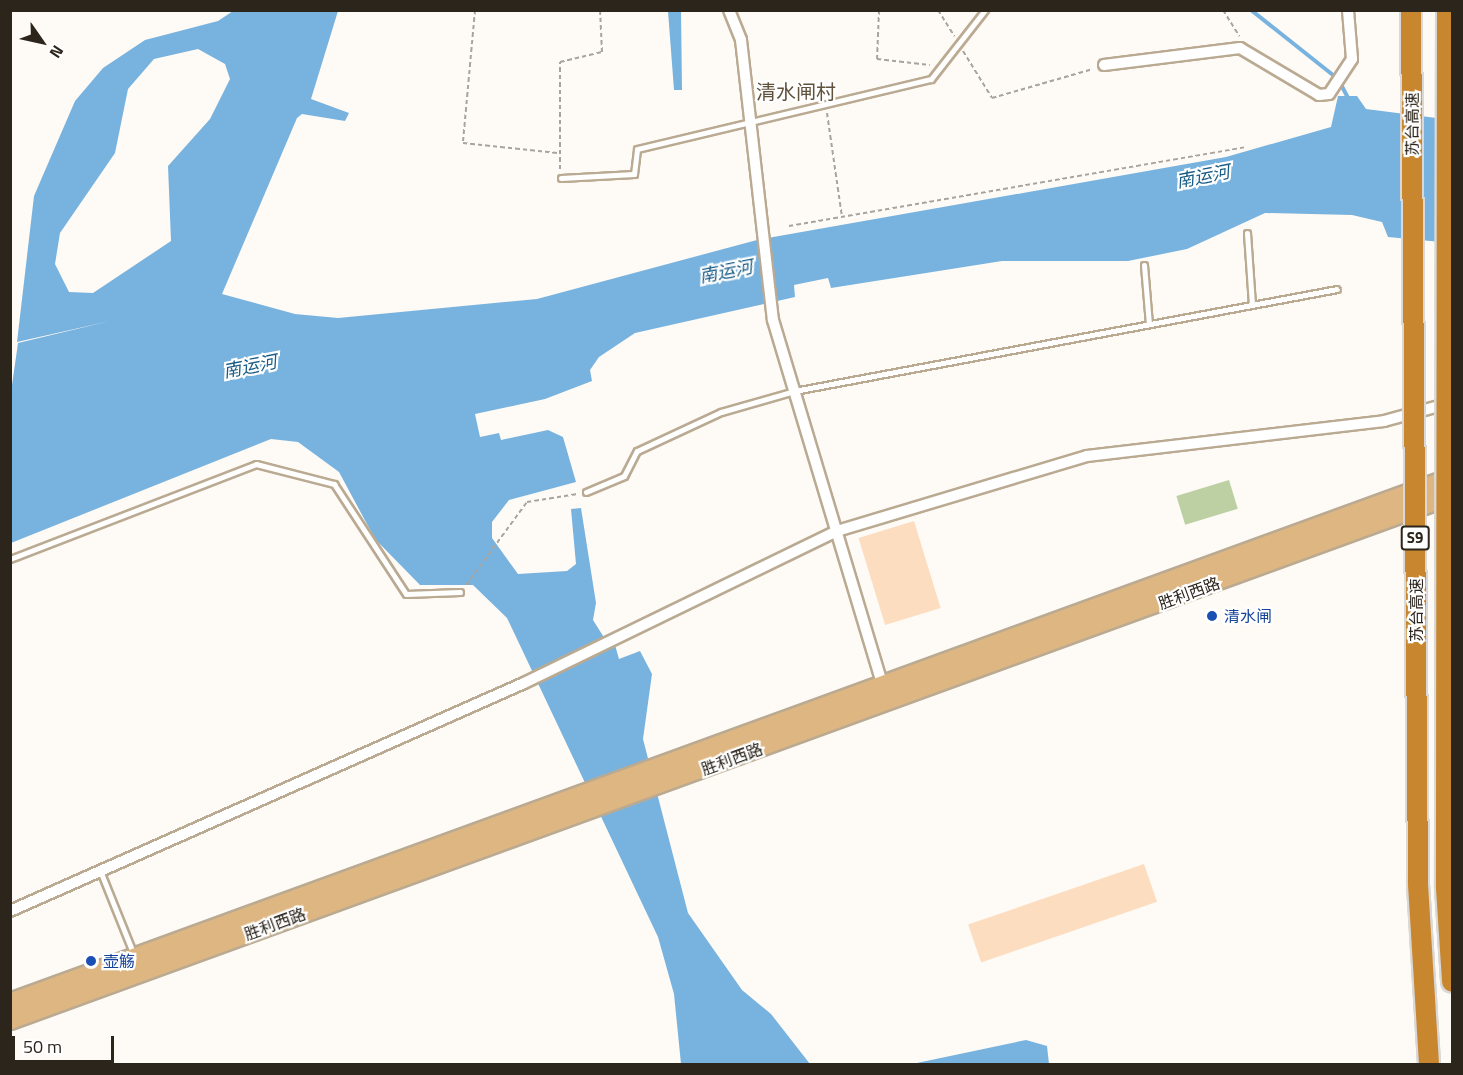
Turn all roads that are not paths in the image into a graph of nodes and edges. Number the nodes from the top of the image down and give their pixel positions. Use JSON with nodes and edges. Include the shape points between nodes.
{"nodes":[{"id":1,"x":729,"y":10,"type":"edge"},
{"id":2,"x":985,"y":10,"type":"edge"},
{"id":3,"x":1348,"y":10,"type":"edge"},
{"id":4,"x":1411,"y":10,"type":"edge"},
{"id":5,"x":1447,"y":10,"type":"edge"},
{"id":6,"x":1104,"y":65,"type":"road end"},
{"id":7,"x":749,"y":121,"type":"junction"},
{"id":8,"x":561,"y":178,"type":"road end"},
{"id":9,"x":1247,"y":233,"type":"dead end"},
{"id":10,"x":1144,"y":265,"type":"dead end"},
{"id":11,"x":1337,"y":289,"type":"dead end"},
{"id":12,"x":1252,"y":305,"type":"junction"},
{"id":13,"x":1149,"y":324,"type":"junction"},
{"id":14,"x":794,"y":390,"type":"junction"},
{"id":15,"x":1452,"y":403,"type":"edge"},
{"id":16,"x":1452,"y":478,"type":"edge"},
{"id":17,"x":586,"y":492,"type":"road end"},
{"id":18,"x":1452,"y":495,"type":"edge"},
{"id":19,"x":837,"y":531,"type":"junction"},
{"id":20,"x":10,"y":559,"type":"edge"},
{"id":21,"x":460,"y":592,"type":"road end"},
{"id":22,"x":886,"y":695,"type":"junction"},
{"id":23,"x":101,"y":873,"type":"junction"},
{"id":24,"x":10,"y":911,"type":"edge"},
{"id":25,"x":138,"y":965,"type":"junction"},
{"id":26,"x":1452,"y":982,"type":"edge"},
{"id":27,"x":10,"y":1003,"type":"edge"},
{"id":28,"x":10,"y":1020,"type":"edge"},
{"id":29,"x":1429,"y":1065,"type":"edge"}],
"edges":[{"from":1,"to":7,"type":"street","via":[[741,40]]},
{"from":2,"to":7,"type":"lane","via":[[931,79]]},
{"from":3,"to":6,"type":"street","via":[[1352,59],[1329,94],[1320,95],[1240,48]]},
{"from":4,"to":29,"type":"highway","name":"苏台高速","number":"S9","bridge":true,"via":[[1418,884]]},
{"from":5,"to":26,"type":"highway","name":"苏台高速","number":"S9","bridge":true,"via":[[1446,888]]},
{"from":7,"to":8,"type":"lane","via":[[637,149],[634,174]]},
{"from":7,"to":14,"type":"street","via":[[773,320]]},
{"from":9,"to":12,"type":"lane"},
{"from":10,"to":13,"type":"lane"},
{"from":11,"to":12,"type":"lane"},
{"from":12,"to":13,"type":"lane"},
{"from":13,"to":14,"type":"lane"},
{"from":14,"to":17,"type":"lane","via":[[721,412],[638,451],[624,476]]},
{"from":14,"to":19,"type":"street"},
{"from":15,"to":19,"type":"street","via":[[1384,421],[1087,456]]},
{"from":16,"to":22,"type":"main road","name":"胜利西路"},
{"from":18,"to":22,"type":"main road","name":"胜利西路"},
{"from":19,"to":22,"type":"street"},
{"from":19,"to":23,"type":"street","via":[[620,638]]},
{"from":20,"to":21,"type":"lane","via":[[256,464],[334,484],[406,594]]},
{"from":22,"to":25,"type":"main road","name":"胜利西路"},
{"from":23,"to":24,"type":"street"},
{"from":23,"to":25,"type":"lane"},
{"from":25,"to":27,"type":"main road","name":"胜利西路"},
{"from":25,"to":28,"type":"main road","name":"胜利西路"}]}
